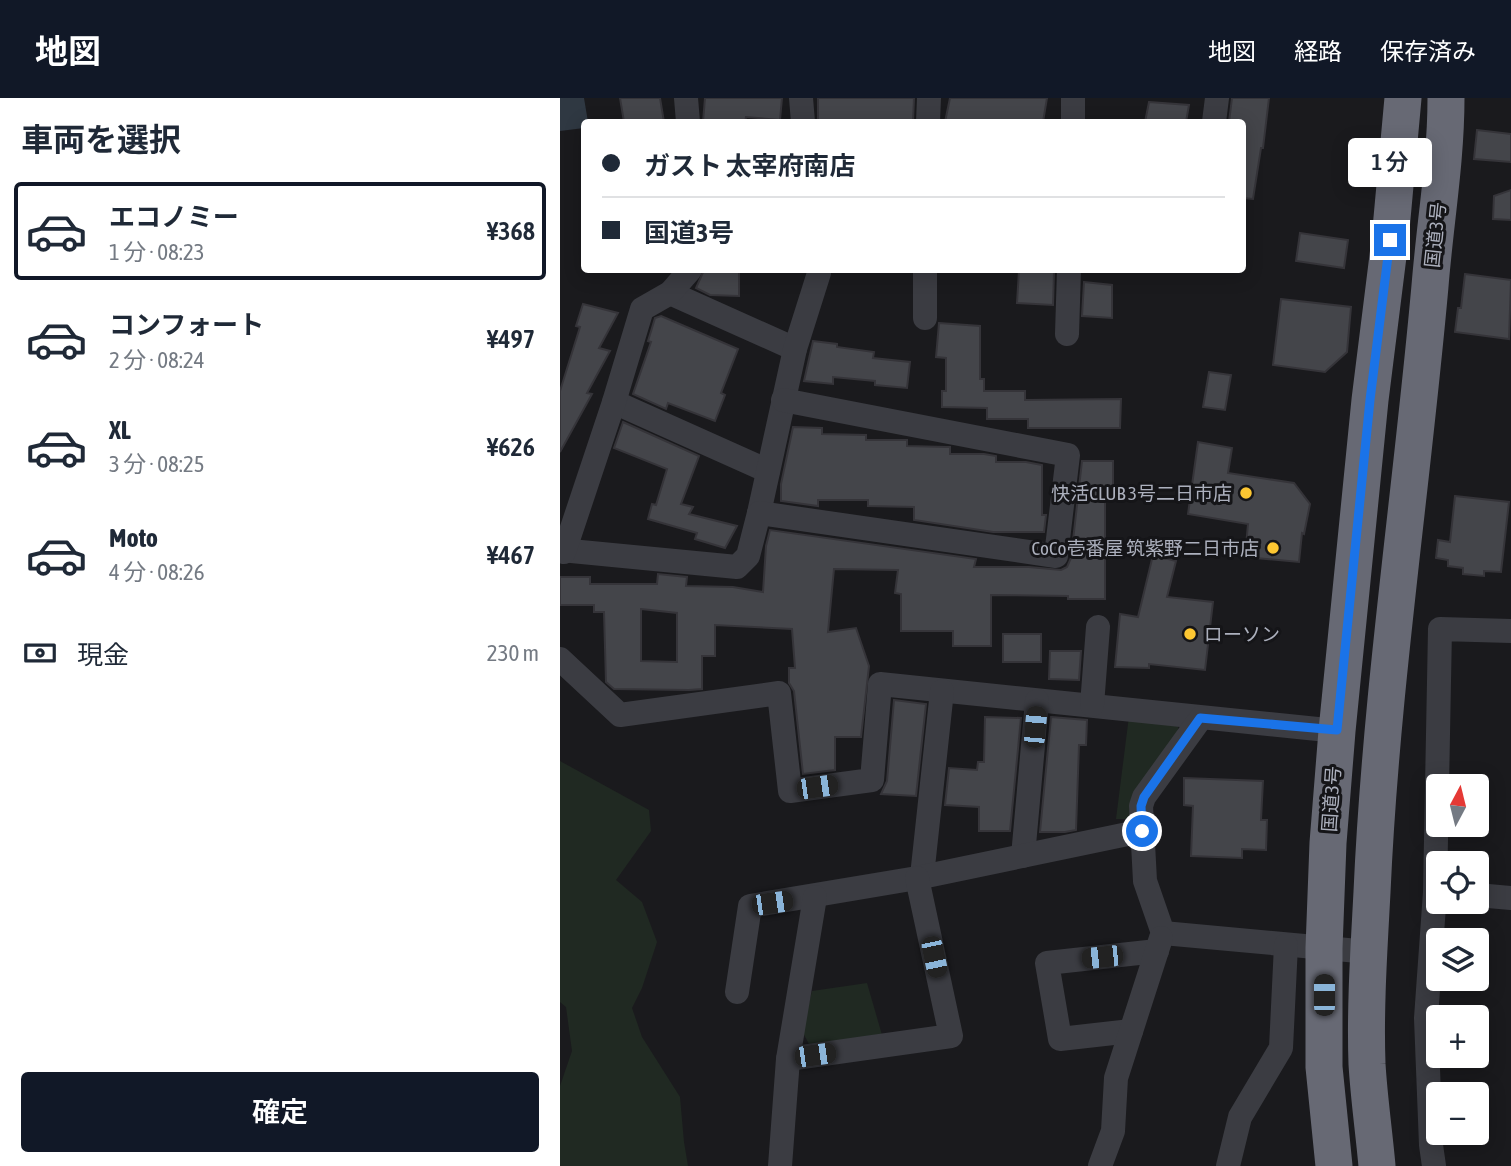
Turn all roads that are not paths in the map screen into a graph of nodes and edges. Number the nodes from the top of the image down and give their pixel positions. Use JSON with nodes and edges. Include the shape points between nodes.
{"nodes":[{"id":1,"x":686,"y":98,"type":"edge"},
{"id":2,"x":801,"y":98,"type":"edge"},
{"id":3,"x":929,"y":98,"type":"edge"},
{"id":4,"x":1073,"y":98,"type":"edge"},
{"id":5,"x":1217,"y":98,"type":"edge"},
{"id":6,"x":1403,"y":98,"type":"edge"},
{"id":7,"x":1446,"y":98,"type":"edge"},
{"id":8,"x":688,"y":119,"type":"edge"},
{"id":9,"x":803,"y":119,"type":"edge"},
{"id":10,"x":929,"y":119,"type":"edge"},
{"id":11,"x":1073,"y":119,"type":"edge"},
{"id":12,"x":1214,"y":119,"type":"edge"},
{"id":13,"x":687,"y":273,"type":"edge"},
{"id":14,"x":819,"y":273,"type":"dead end"},
{"id":15,"x":925,"y":273,"type":"edge"},
{"id":16,"x":1069,"y":273,"type":"edge"},
{"id":17,"x":670,"y":293,"type":"junction"},
{"id":18,"x":925,"y":318,"type":"dead end"},
{"id":19,"x":1066,"y":334,"type":"dead end"},
{"id":20,"x":795,"y":349,"type":"junction"},
{"id":21,"x":783,"y":400,"type":"junction"},
{"id":22,"x":614,"y":402,"type":"junction"},
{"id":23,"x":768,"y":471,"type":"junction"},
{"id":24,"x":760,"y":513,"type":"junction"},
{"id":25,"x":562,"y":551,"type":"edge"},
{"id":26,"x":1098,"y":627,"type":"dead end"},
{"id":27,"x":1511,"y":631,"type":"edge"},
{"id":28,"x":560,"y":659,"type":"edge"},
{"id":29,"x":942,"y":691,"type":"junction"},
{"id":30,"x":1037,"y":701,"type":"junction"},
{"id":31,"x":1092,"y":705,"type":"junction"},
{"id":32,"x":1200,"y":718,"type":"junction"},
{"id":33,"x":1337,"y":730,"type":"junction"},
{"id":34,"x":1142,"y":831,"type":"junction"},
{"id":35,"x":1437,"y":851,"type":"edge"},
{"id":36,"x":1023,"y":856,"type":"junction"},
{"id":37,"x":920,"y":877,"type":"junction"},
{"id":38,"x":1489,"y":896,"type":"edge"},
{"id":39,"x":815,"y":897,"type":"junction"},
{"id":40,"x":1511,"y":898,"type":"edge"},
{"id":41,"x":1435,"y":914,"type":"edge"},
{"id":42,"x":1160,"y":942,"type":"junction"},
{"id":43,"x":1286,"y":945,"type":"junction"},
{"id":44,"x":1324,"y":948,"type":"junction"},
{"id":45,"x":1369,"y":952,"type":"junction"},
{"id":46,"x":737,"y":992,"type":"dead end"},
{"id":47,"x":1131,"y":1031,"type":"junction"},
{"id":48,"x":788,"y":1059,"type":"junction"},
{"id":49,"x":780,"y":1166,"type":"edge"},
{"id":50,"x":1100,"y":1166,"type":"edge"},
{"id":51,"x":1228,"y":1166,"type":"edge"},
{"id":52,"x":1334,"y":1166,"type":"edge"},
{"id":53,"x":1377,"y":1166,"type":"edge"},
{"id":54,"x":1434,"y":1166,"type":"edge"}],
"edges":[{"from":1,"to":8,"type":"street"},
{"from":2,"to":9,"type":"street"},
{"from":3,"to":10,"type":"street"},
{"from":4,"to":11,"type":"street"},
{"from":5,"to":12,"type":"street"},
{"from":6,"to":33,"type":"highway","name":"国道3号"},
{"from":7,"to":45,"type":"highway","name":"国道3号","via":[[1420,402],[1385,710]]},
{"from":13,"to":17,"type":"street"},
{"from":14,"to":20,"type":"street"},
{"from":15,"to":18,"type":"street"},
{"from":16,"to":19,"type":"street"},
{"from":17,"to":20,"type":"street"},
{"from":17,"to":22,"type":"street","via":[[642,309]]},
{"from":20,"to":21,"type":"street"},
{"from":21,"to":23,"type":"street"},
{"from":21,"to":24,"type":"street","via":[[1068,455],[1056,555]]},
{"from":22,"to":23,"type":"street"},
{"from":22,"to":25,"type":"street"},
{"from":23,"to":24,"type":"street"},
{"from":24,"to":25,"type":"street","via":[[748,556],[737,567]]},
{"from":26,"to":31,"type":"street"},
{"from":27,"to":35,"type":"street","via":[[1440,629]]},
{"from":28,"to":29,"type":"street","via":[[620,715],[779,692],[790,791],[872,779],[880,684]]},
{"from":29,"to":30,"type":"street"},
{"from":29,"to":37,"type":"street"},
{"from":30,"to":31,"type":"street"},
{"from":30,"to":36,"type":"street"},
{"from":31,"to":32,"type":"street"},
{"from":32,"to":33,"type":"street"},
{"from":32,"to":34,"type":"street","via":[[1144,797]]},
{"from":33,"to":44,"type":"highway","name":"国道3号"},
{"from":34,"to":36,"type":"street"},
{"from":34,"to":42,"type":"street","via":[[1145,881]]},
{"from":36,"to":37,"type":"street"},
{"from":37,"to":39,"type":"street"},
{"from":37,"to":48,"type":"street","via":[[951,1037]]},
{"from":38,"to":40,"type":"street"},
{"from":39,"to":46,"type":"street","via":[[750,906]]},
{"from":39,"to":48,"type":"street"},
{"from":41,"to":54,"type":"street","via":[[1426,1018]]},
{"from":42,"to":43,"type":"street"},
{"from":42,"to":47,"type":"street"},
{"from":42,"to":47,"type":"street","via":[[1047,963],[1060,1039]]},
{"from":43,"to":44,"type":"street"},
{"from":43,"to":51,"type":"street","via":[[1282,1048],[1240,1116]]},
{"from":44,"to":45,"type":"street"},
{"from":44,"to":52,"type":"highway","name":"国道3号","via":[[1324,1067]]},
{"from":45,"to":53,"type":"highway","name":"国道3号","via":[[1367,1064]]},
{"from":47,"to":50,"type":"street","via":[[1116,1078],[1113,1132]]},
{"from":48,"to":49,"type":"street"}]}
